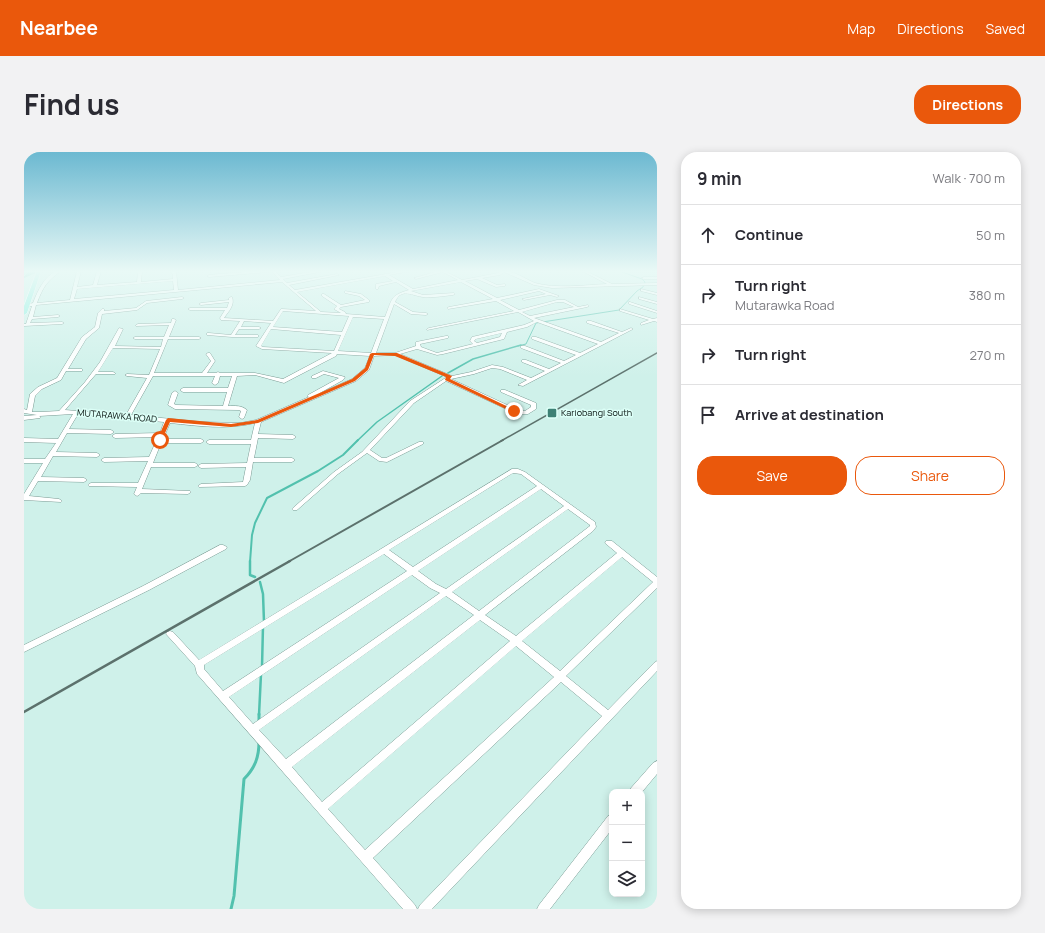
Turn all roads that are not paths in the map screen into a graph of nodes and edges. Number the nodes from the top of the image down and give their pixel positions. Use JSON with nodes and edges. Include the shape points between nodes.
{"nodes":[{"id":1,"x":34,"y":306,"type":"edge"},
{"id":2,"x":140,"y":306,"type":"edge"},
{"id":3,"x":312,"y":306,"type":"edge"},
{"id":4,"x":340,"y":306,"type":"edge"},
{"id":5,"x":391,"y":306,"type":"edge"},
{"id":6,"x":400,"y":306,"type":"edge"},
{"id":7,"x":459,"y":306,"type":"edge"},
{"id":8,"x":511,"y":306,"type":"edge"},
{"id":9,"x":534,"y":306,"type":"edge"},
{"id":10,"x":583,"y":306,"type":"edge"},
{"id":11,"x":640,"y":306,"type":"edge"},
{"id":12,"x":576,"y":307,"type":"joint"},
{"id":13,"x":450,"y":308,"type":"dead end"},
{"id":14,"x":190,"y":309,"type":"dead end"},
{"id":15,"x":229,"y":309,"type":"joint"},
{"id":16,"x":518,"y":310,"type":"junction"},
{"id":17,"x":621,"y":310,"type":"dead end"},
{"id":18,"x":657,"y":312,"type":"edge"},
{"id":19,"x":319,"y":313,"type":"junction"},
{"id":20,"x":346,"y":314,"type":"junction"},
{"id":21,"x":426,"y":314,"type":"dead end"},
{"id":22,"x":352,"y":315,"type":"junction"},
{"id":23,"x":58,"y":316,"type":"dead end"},
{"id":24,"x":530,"y":317,"type":"junction"},
{"id":25,"x":30,"y":318,"type":"junction"},
{"id":26,"x":386,"y":318,"type":"junction"},
{"id":27,"x":243,"y":320,"type":"junction"},
{"id":28,"x":656,"y":320,"type":"edge"},
{"id":29,"x":537,"y":321,"type":"junction"},
{"id":30,"x":275,"y":322,"type":"junction"},
{"id":31,"x":588,"y":322,"type":"dead end"},
{"id":32,"x":62,"y":323,"type":"dead end"},
{"id":33,"x":138,"y":324,"type":"dead end"},
{"id":34,"x":643,"y":324,"type":"dead end"},
{"id":35,"x":26,"y":325,"type":"edge"},
{"id":36,"x":238,"y":328,"type":"junction"},
{"id":37,"x":259,"y":328,"type":"dead end"},
{"id":38,"x":270,"y":328,"type":"junction"},
{"id":39,"x":429,"y":329,"type":"dead end"},
{"id":40,"x":631,"y":329,"type":"dead end"},
{"id":41,"x":121,"y":330,"type":"dead end"},
{"id":42,"x":622,"y":333,"type":"junction"},
{"id":43,"x":209,"y":334,"type":"dead end"},
{"id":44,"x":344,"y":334,"type":"junction"},
{"id":45,"x":232,"y":336,"type":"junction"},
{"id":46,"x":256,"y":336,"type":"dead end"},
{"id":47,"x":135,"y":338,"type":"dead end"},
{"id":48,"x":165,"y":338,"type":"junction"},
{"id":49,"x":199,"y":338,"type":"dead end"},
{"id":50,"x":446,"y":338,"type":"dead end"},
{"id":51,"x":534,"y":338,"type":"dead end"},
{"id":52,"x":602,"y":344,"type":"junction"},
{"id":53,"x":113,"y":346,"type":"junction"},
{"id":54,"x":419,"y":347,"type":"junction"},
{"id":55,"x":523,"y":347,"type":"dead end"},
{"id":56,"x":162,"y":348,"type":"junction"},
{"id":57,"x":334,"y":352,"type":"junction"},
{"id":58,"x":208,"y":354,"type":"dead end"},
{"id":59,"x":372,"y":354,"type":"junction"},
{"id":60,"x":396,"y":354,"type":"junction"},
{"id":61,"x":580,"y":355,"type":"junction"},
{"id":62,"x":524,"y":361,"type":"dead end"},
{"id":63,"x":565,"y":363,"type":"junction"},
{"id":64,"x":64,"y":370,"type":"junction"},
{"id":65,"x":80,"y":370,"type":"dead end"},
{"id":66,"x":549,"y":371,"type":"junction"},
{"id":67,"x":95,"y":373,"type":"junction"},
{"id":68,"x":113,"y":373,"type":"dead end"},
{"id":69,"x":204,"y":373,"type":"junction"},
{"id":70,"x":218,"y":374,"type":"junction"},
{"id":71,"x":235,"y":374,"type":"junction"},
{"id":72,"x":127,"y":375,"type":"dead end"},
{"id":73,"x":150,"y":376,"type":"junction"},
{"id":74,"x":314,"y":376,"type":"dead end"},
{"id":75,"x":448,"y":378,"type":"junction"},
{"id":76,"x":531,"y":380,"type":"junction"},
{"id":77,"x":215,"y":383,"type":"dead end"},
{"id":78,"x":521,"y":385,"type":"dead end"},
{"id":79,"x":183,"y":390,"type":"dead end"},
{"id":80,"x":230,"y":390,"type":"junction"},
{"id":81,"x":503,"y":391,"type":"dead end"},
{"id":82,"x":175,"y":393,"type":"dead end"},
{"id":83,"x":313,"y":399,"type":"junction"},
{"id":84,"x":225,"y":408,"type":"junction"},
{"id":85,"x":27,"y":412,"type":"edge"},
{"id":86,"x":61,"y":412,"type":"junction"},
{"id":87,"x":77,"y":412,"type":"junction"},
{"id":88,"x":48,"y":414,"type":"junction"},
{"id":89,"x":128,"y":416,"type":"junction"},
{"id":90,"x":242,"y":417,"type":"dead end"},
{"id":91,"x":24,"y":418,"type":"edge"},
{"id":92,"x":168,"y":420,"type":"junction"},
{"id":93,"x":258,"y":421,"type":"junction"},
{"id":94,"x":65,"y":431,"type":"junction"},
{"id":95,"x":293,"y":437,"type":"dead end"},
{"id":96,"x":161,"y":438,"type":"junction"},
{"id":97,"x":254,"y":439,"type":"junction"},
{"id":98,"x":24,"y":440,"type":"edge"},
{"id":99,"x":59,"y":441,"type":"junction"},
{"id":100,"x":201,"y":441,"type":"dead end"},
{"id":101,"x":209,"y":442,"type":"dead end"},
{"id":102,"x":422,"y":443,"type":"dead end"},
{"id":103,"x":367,"y":450,"type":"junction"},
{"id":104,"x":51,"y":454,"type":"junction"},
{"id":105,"x":97,"y":455,"type":"dead end"},
{"id":106,"x":104,"y":460,"type":"dead end"},
{"id":107,"x":292,"y":460,"type":"dead end"},
{"id":108,"x":24,"y":461,"type":"edge"},
{"id":109,"x":47,"y":461,"type":"junction"},
{"id":110,"x":150,"y":462,"type":"junction"},
{"id":111,"x":250,"y":463,"type":"junction"},
{"id":112,"x":84,"y":480,"type":"dead end"},
{"id":113,"x":35,"y":481,"type":"junction"},
{"id":114,"x":24,"y":482,"type":"edge"},
{"id":115,"x":91,"y":485,"type":"dead end"},
{"id":116,"x":201,"y":486,"type":"dead end"},
{"id":117,"x":541,"y":486,"type":"junction"},
{"id":118,"x":138,"y":490,"type":"junction"},
{"id":119,"x":188,"y":492,"type":"dead end"},
{"id":120,"x":59,"y":501,"type":"dead end"},
{"id":121,"x":568,"y":506,"type":"junction"},
{"id":122,"x":295,"y":509,"type":"dead end"},
{"id":123,"x":609,"y":543,"type":"dead end"},
{"id":124,"x":223,"y":547,"type":"dead end"},
{"id":125,"x":384,"y":550,"type":"junction"},
{"id":126,"x":622,"y":553,"type":"junction"},
{"id":127,"x":413,"y":571,"type":"junction"},
{"id":128,"x":657,"y":582,"type":"edge"},
{"id":129,"x":446,"y":592,"type":"junction"},
{"id":130,"x":480,"y":616,"type":"junction"},
{"id":131,"x":170,"y":634,"type":"dead end"},
{"id":132,"x":516,"y":641,"type":"junction"},
{"id":133,"x":24,"y":649,"type":"edge"},
{"id":134,"x":657,"y":665,"type":"edge"},
{"id":135,"x":200,"y":666,"type":"junction"},
{"id":136,"x":560,"y":676,"type":"junction"},
{"id":137,"x":223,"y":696,"type":"junction"},
{"id":138,"x":608,"y":715,"type":"junction"},
{"id":139,"x":252,"y":730,"type":"junction"},
{"id":140,"x":285,"y":766,"type":"junction"},
{"id":141,"x":657,"y":766,"type":"edge"},
{"id":142,"x":638,"y":789,"type":"edge"},
{"id":143,"x":321,"y":809,"type":"junction"},
{"id":144,"x":609,"y":824,"type":"edge"},
{"id":145,"x":365,"y":858,"type":"junction"},
{"id":146,"x":411,"y":909,"type":"edge"},
{"id":147,"x":424,"y":909,"type":"edge"},
{"id":148,"x":544,"y":909,"type":"edge"}],
"edges":[{"from":1,"to":25,"type":"street"},
{"from":2,"to":64,"type":"street","via":[[137,309],[102,311],[97,328],[84,338]]},
{"from":3,"to":19,"type":"street"},
{"from":4,"to":20,"type":"street","via":[[336,309]]},
{"from":5,"to":26,"type":"street","name":"MUTARAWKA ROAD"},
{"from":6,"to":21,"type":"street","via":[[412,313]]},
{"from":7,"to":13,"type":"street"},
{"from":8,"to":16,"type":"street"},
{"from":9,"to":16,"type":"street"},
{"from":10,"to":12,"type":"street"},
{"from":11,"to":18,"type":"street"},
{"from":12,"to":24,"type":"street"},
{"from":14,"to":15,"type":"street"},
{"from":15,"to":27,"type":"street","via":[[223,319]]},
{"from":16,"to":24,"type":"street"},
{"from":16,"to":39,"type":"street"},
{"from":17,"to":28,"type":"street"},
{"from":19,"to":20,"type":"street"},
{"from":19,"to":30,"type":"street","via":[[282,310]]},
{"from":20,"to":22,"type":"street"},
{"from":22,"to":26,"type":"street"},
{"from":22,"to":44,"type":"street"},
{"from":23,"to":25,"type":"street"},
{"from":24,"to":29,"type":"street"},
{"from":25,"to":35,"type":"street"},
{"from":26,"to":59,"type":"street","name":"MUTARAWKA ROAD"},
{"from":27,"to":30,"type":"street"},
{"from":27,"to":36,"type":"street"},
{"from":28,"to":34,"type":"street"},
{"from":29,"to":52,"type":"street"},
{"from":29,"to":54,"type":"street","via":[[474,338],[472,341],[476,345],[439,354]]},
{"from":30,"to":38,"type":"street"},
{"from":31,"to":42,"type":"street"},
{"from":32,"to":35,"type":"street"},
{"from":33,"to":48,"type":"street","via":[[173,322]]},
{"from":36,"to":37,"type":"street"},
{"from":36,"to":45,"type":"street"},
{"from":38,"to":44,"type":"street"},
{"from":38,"to":57,"type":"street","via":[[258,347]]},
{"from":40,"to":42,"type":"street"},
{"from":41,"to":53,"type":"street"},
{"from":42,"to":52,"type":"street"},
{"from":43,"to":45,"type":"street"},
{"from":44,"to":57,"type":"street"},
{"from":45,"to":46,"type":"street"},
{"from":47,"to":48,"type":"street"},
{"from":48,"to":49,"type":"street"},
{"from":48,"to":56,"type":"street"},
{"from":50,"to":54,"type":"street","via":[[418,343]]},
{"from":51,"to":61,"type":"street"},
{"from":52,"to":61,"type":"street"},
{"from":53,"to":56,"type":"street"},
{"from":53,"to":67,"type":"street"},
{"from":54,"to":60,"type":"street"},
{"from":55,"to":63,"type":"street"},
{"from":56,"to":73,"type":"street"},
{"from":57,"to":59,"type":"street"},
{"from":57,"to":71,"type":"street","via":[[334,355],[284,381],[259,374]]},
{"from":58,"to":69,"type":"street","via":[[213,361]]},
{"from":59,"to":60,"type":"street"},
{"from":59,"to":83,"type":"street","name":"MUTARAWKA ROAD","via":[[367,369],[360,376]]},
{"from":60,"to":75,"type":"street"},
{"from":61,"to":63,"type":"street"},
{"from":62,"to":66,"type":"street"},
{"from":63,"to":66,"type":"street"},
{"from":64,"to":65,"type":"street"},
{"from":64,"to":85,"type":"street","via":[[57,380],[32,395]]},
{"from":66,"to":76,"type":"street"},
{"from":67,"to":68,"type":"street"},
{"from":67,"to":86,"type":"street"},
{"from":69,"to":70,"type":"street"},
{"from":69,"to":73,"type":"street"},
{"from":70,"to":71,"type":"street"},
{"from":70,"to":77,"type":"street"},
{"from":71,"to":80,"type":"street"},
{"from":72,"to":73,"type":"street"},
{"from":73,"to":89,"type":"street"},
{"from":74,"to":83,"type":"street","via":[[323,372],[342,377],[311,394],[310,397]]},
{"from":75,"to":76,"type":"street","via":[[472,374],[495,366]]},
{"from":75,"to":81,"type":"street","via":[[519,413],[526,413],[534,408],[534,404]]},
{"from":75,"to":103,"type":"street","via":[[406,406]]},
{"from":76,"to":78,"type":"street"},
{"from":79,"to":80,"type":"street"},
{"from":80,"to":84,"type":"street"},
{"from":82,"to":84,"type":"street","via":[[171,405],[175,407]]},
{"from":83,"to":93,"type":"street","name":"MUTARAWKA ROAD"},
{"from":84,"to":90,"type":"street","via":[[244,409]]},
{"from":85,"to":88,"type":"street","name":"MUTARAWKA ROAD"},
{"from":86,"to":87,"type":"street","name":"MUTARAWKA ROAD"},
{"from":86,"to":88,"type":"street","name":"MUTARAWKA ROAD"},
{"from":87,"to":89,"type":"street","name":"MUTARAWKA ROAD"},
{"from":87,"to":94,"type":"street"},
{"from":88,"to":91,"type":"street"},
{"from":89,"to":92,"type":"street","name":"MUTARAWKA ROAD"},
{"from":92,"to":93,"type":"street","name":"MUTARAWKA ROAD","via":[[221,425]]},
{"from":92,"to":96,"type":"street"},
{"from":93,"to":97,"type":"street"},
{"from":94,"to":96,"type":"street"},
{"from":94,"to":99,"type":"street"},
{"from":95,"to":97,"type":"street"},
{"from":96,"to":100,"type":"street"},
{"from":96,"to":110,"type":"street"},
{"from":97,"to":101,"type":"street"},
{"from":97,"to":111,"type":"street"},
{"from":98,"to":99,"type":"street"},
{"from":99,"to":104,"type":"street"},
{"from":102,"to":103,"type":"street","via":[[384,461]]},
{"from":103,"to":122,"type":"street","via":[[324,482]]},
{"from":104,"to":105,"type":"street"},
{"from":104,"to":109,"type":"street"},
{"from":106,"to":110,"type":"street"},
{"from":107,"to":111,"type":"street"},
{"from":108,"to":109,"type":"street"},
{"from":109,"to":113,"type":"street"},
{"from":110,"to":111,"type":"street","via":[[198,465]]},
{"from":110,"to":118,"type":"street"},
{"from":111,"to":116,"type":"street","via":[[245,484]]},
{"from":112,"to":113,"type":"street"},
{"from":113,"to":114,"type":"street"},
{"from":113,"to":120,"type":"street","via":[[25,498]]},
{"from":115,"to":118,"type":"street"},
{"from":117,"to":121,"type":"street"},
{"from":117,"to":125,"type":"street","via":[[523,473],[512,471]]},
{"from":117,"to":127,"type":"street"},
{"from":118,"to":119,"type":"street"},
{"from":121,"to":129,"type":"street"},
{"from":121,"to":130,"type":"street","via":[[590,521],[593,527]]},
{"from":123,"to":126,"type":"street"},
{"from":124,"to":133,"type":"street"},
{"from":125,"to":127,"type":"street"},
{"from":125,"to":135,"type":"street","via":[[205,659]]},
{"from":126,"to":128,"type":"street"},
{"from":126,"to":132,"type":"street"},
{"from":127,"to":129,"type":"street"},
{"from":127,"to":137,"type":"street"},
{"from":128,"to":136,"type":"street"},
{"from":129,"to":130,"type":"street"},
{"from":129,"to":139,"type":"street"},
{"from":130,"to":132,"type":"street"},
{"from":130,"to":140,"type":"street"},
{"from":131,"to":135,"type":"street"},
{"from":132,"to":136,"type":"street"},
{"from":132,"to":143,"type":"street"},
{"from":134,"to":138,"type":"street"},
{"from":135,"to":137,"type":"street","via":[[200,671]]},
{"from":136,"to":138,"type":"street"},
{"from":136,"to":145,"type":"street"},
{"from":137,"to":139,"type":"street"},
{"from":138,"to":147,"type":"street"},
{"from":139,"to":140,"type":"street"},
{"from":140,"to":143,"type":"street"},
{"from":141,"to":142,"type":"street"},
{"from":143,"to":145,"type":"street"},
{"from":144,"to":148,"type":"street"},
{"from":145,"to":146,"type":"street"}]}
